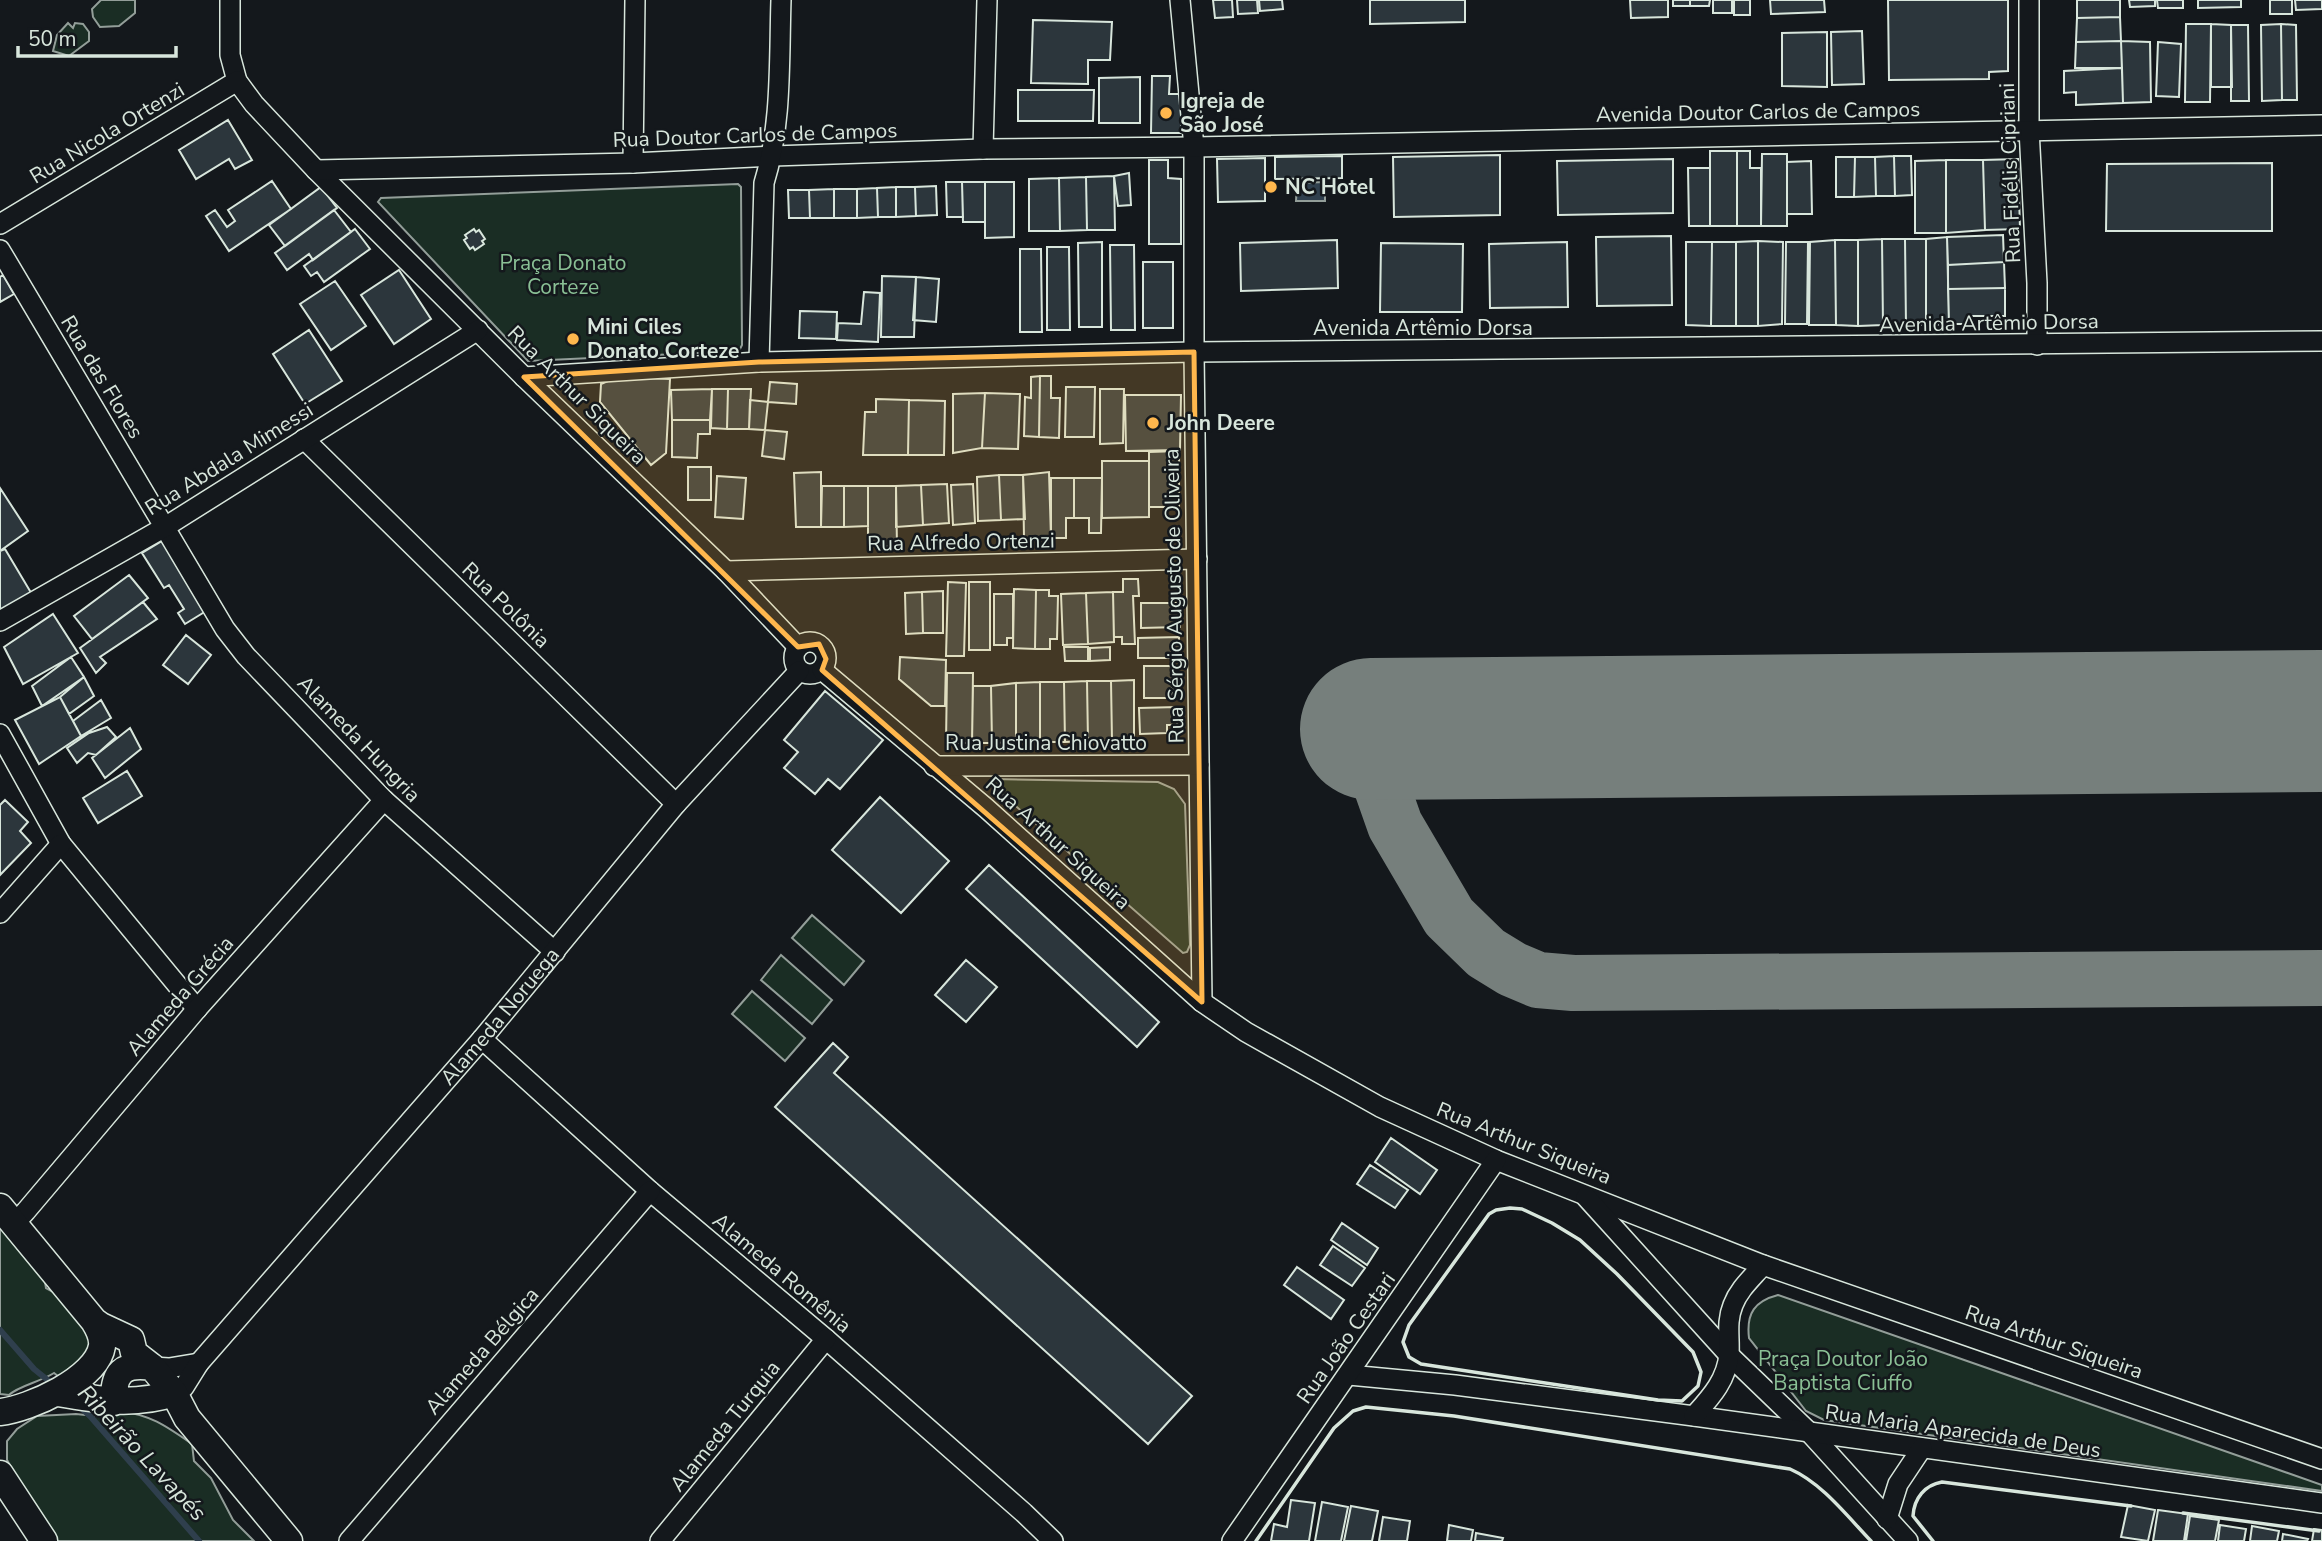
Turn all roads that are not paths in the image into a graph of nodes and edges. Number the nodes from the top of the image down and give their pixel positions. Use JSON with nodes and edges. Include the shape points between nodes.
{"nodes":[{"id":1,"x":230,"y":0,"type":"edge"},
{"id":2,"x":635,"y":0,"type":"edge"},
{"id":3,"x":781,"y":0,"type":"edge"},
{"id":4,"x":987,"y":0,"type":"edge"},
{"id":5,"x":1180,"y":0,"type":"edge"},
{"id":6,"x":2029,"y":0,"type":"edge"},
{"id":7,"x":237,"y":81,"type":"junction"},
{"id":8,"x":2322,"y":125,"type":"edge"},
{"id":9,"x":2029,"y":129,"type":"junction"},
{"id":10,"x":1195,"y":147,"type":"junction"},
{"id":11,"x":983,"y":149,"type":"junction"},
{"id":12,"x":773,"y":156,"type":"junction"},
{"id":13,"x":634,"y":163,"type":"junction"},
{"id":14,"x":316,"y":170,"type":"junction"},
{"id":15,"x":0,"y":224,"type":"edge"},
{"id":16,"x":0,"y":250,"type":"edge"},
{"id":17,"x":478,"y":330,"type":"junction"},
{"id":18,"x":2322,"y":341,"type":"edge"},
{"id":19,"x":2037,"y":345,"type":"junction"},
{"id":20,"x":1194,"y":352,"type":"junction"},
{"id":21,"x":759,"y":362,"type":"junction"},
{"id":22,"x":524,"y":377,"type":"junction"},
{"id":23,"x":304,"y":439,"type":"junction"},
{"id":24,"x":165,"y":527,"type":"junction"},
{"id":25,"x":1197,"y":559,"type":"junction"},
{"id":26,"x":726,"y":571,"type":"junction"},
{"id":27,"x":0,"y":621,"type":"edge"},
{"id":28,"x":798,"y":647,"type":"junction"},
{"id":29,"x":822,"y":670,"type":"junction"},
{"id":30,"x":799,"y":671,"type":"junction"},
{"id":31,"x":0,"y":734,"type":"edge"},
{"id":32,"x":1199,"y":765,"type":"junction"},
{"id":33,"x":934,"y":766,"type":"junction"},
{"id":34,"x":384,"y":800,"type":"junction"},
{"id":35,"x":676,"y":804,"type":"junction"},
{"id":36,"x":61,"y":844,"type":"junction"},
{"id":37,"x":0,"y":913,"type":"edge"},
{"id":38,"x":555,"y":952,"type":"junction"},
{"id":39,"x":1202,"y":1002,"type":"junction"},
{"id":40,"x":197,"y":1009,"type":"junction"},
{"id":41,"x":482,"y":1039,"type":"junction"},
{"id":42,"x":1496,"y":1160,"type":"junction"},
{"id":43,"x":650,"y":1191,"type":"junction"},
{"id":44,"x":1581,"y":1192,"type":"junction"},
{"id":45,"x":7,"y":1216,"type":"edge"},
{"id":46,"x":1763,"y":1265,"type":"junction"},
{"id":47,"x":94,"y":1321,"type":"junction"},
{"id":48,"x":826,"y":1339,"type":"junction"},
{"id":49,"x":1729,"y":1355,"type":"junction"},
{"id":50,"x":199,"y":1363,"type":"junction"},
{"id":51,"x":152,"y":1367,"type":"junction"},
{"id":52,"x":1349,"y":1375,"type":"junction"},
{"id":53,"x":67,"y":1392,"type":"junction"},
{"id":54,"x":166,"y":1396,"type":"junction"},
{"id":55,"x":114,"y":1402,"type":"junction"},
{"id":56,"x":5,"y":1410,"type":"edge"},
{"id":57,"x":1694,"y":1416,"type":"junction"},
{"id":58,"x":0,"y":1433,"type":"edge"},
{"id":59,"x":1810,"y":1433,"type":"junction"},
{"id":60,"x":1922,"y":1448,"type":"junction"},
{"id":61,"x":2322,"y":1459,"type":"edge"},
{"id":62,"x":0,"y":1473,"type":"edge"},
{"id":63,"x":2322,"y":1503,"type":"edge"},
{"id":64,"x":1887,"y":1519,"type":"junction"},
{"id":65,"x":44,"y":1541,"type":"edge"},
{"id":66,"x":289,"y":1541,"type":"edge"},
{"id":67,"x":349,"y":1541,"type":"edge"},
{"id":68,"x":660,"y":1541,"type":"edge"},
{"id":69,"x":1052,"y":1541,"type":"edge"},
{"id":70,"x":1232,"y":1541,"type":"edge"},
{"id":71,"x":1909,"y":1541,"type":"edge"}],
"edges":[{"from":1,"to":7,"type":"street","name":"Rua Arthur Siqueira","via":[[230,55]]},
{"from":2,"to":13,"type":"street"},
{"from":3,"to":12,"type":"street"},
{"from":4,"to":11,"type":"street"},
{"from":5,"to":10,"type":"street","name":"Rua Sérgio Augusto de Oliveira"},
{"from":6,"to":9,"type":"street","name":"Rua Fidélis Cipriani"},
{"from":7,"to":14,"type":"street","name":"Rua Arthur Siqueira"},
{"from":7,"to":15,"type":"street","name":"Rua Nicola Ortenzi"},
{"from":8,"to":9,"type":"street","name":"Avenida Doutor Carlos de Campos"},
{"from":9,"to":10,"type":"street","name":"Avenida Doutor Carlos de Campos"},
{"from":9,"to":19,"type":"street","name":"Rua Fidélis Cipriani"},
{"from":10,"to":11,"type":"street","name":"Rua Doutor Carlos de Campos"},
{"from":10,"to":20,"type":"street","name":"Rua Sérgio Augusto de Oliveira"},
{"from":11,"to":12,"type":"street","name":"Rua Doutor Carlos de Campos"},
{"from":12,"to":13,"type":"street","name":"Rua Doutor Carlos de Campos"},
{"from":12,"to":21,"type":"street","via":[[764,183]]},
{"from":13,"to":14,"type":"street","name":"Rua Doutor Carlos de Campos"},
{"from":14,"to":17,"type":"street","name":"Rua Arthur Siqueira"},
{"from":16,"to":24,"type":"street","name":"Rua das Flores"},
{"from":17,"to":22,"type":"street","name":"Rua Arthur Siqueira"},
{"from":17,"to":23,"type":"street","name":"Rua Abdala Mimessi"},
{"from":18,"to":19,"type":"street","name":"Avenida Artêmio Dorsa"},
{"from":19,"to":20,"type":"street","name":"Avenida Artêmio Dorsa"},
{"from":20,"to":21,"type":"street","name":"Avenida Artêmio Dorsa"},
{"from":20,"to":25,"type":"street","name":"Rua Sérgio Augusto de Oliveira"},
{"from":21,"to":22,"type":"street","name":"Avenida Artêmio Dorsa"},
{"from":22,"to":26,"type":"street","name":"Rua Arthur Siqueira"},
{"from":23,"to":24,"type":"street","name":"Rua Abdala Mimessi"},
{"from":23,"to":35,"type":"street","name":"Rua Polônia"},
{"from":24,"to":27,"type":"street","name":"Rua Abdala Mimessi"},
{"from":24,"to":34,"type":"street","name":"Alameda Hungria","via":[[246,656]]},
{"from":25,"to":26,"type":"street","name":"Rua Alfredo Ortenzi"},
{"from":25,"to":32,"type":"street","name":"Rua Sérgio Augusto de Oliveira"},
{"from":26,"to":28,"type":"street","name":"Rua Arthur Siqueira"},
{"from":28,"to":29,"type":"street","via":[[808,642],[819,644],[826,659]]},
{"from":28,"to":30,"type":"street","via":[[794,662]]},
{"from":29,"to":30,"type":"street","via":[[813,675]]},
{"from":29,"to":33,"type":"street","name":"Rua Arthur Siqueira"},
{"from":30,"to":35,"type":"street","name":"Alameda Noruega"},
{"from":31,"to":36,"type":"street"},
{"from":32,"to":33,"type":"street","name":"Rua Justina Chiovatto"},
{"from":32,"to":39,"type":"street","name":"Rua Sérgio Augusto de Oliveira"},
{"from":33,"to":39,"type":"street","name":"Rua Arthur Siqueira"},
{"from":34,"to":38,"type":"street","name":"Alameda Hungria"},
{"from":34,"to":40,"type":"street","name":"Alameda Grécia"},
{"from":35,"to":38,"type":"street","name":"Alameda Noruega"},
{"from":36,"to":37,"type":"street"},
{"from":36,"to":40,"type":"street"},
{"from":38,"to":41,"type":"street","name":"Alameda Noruega"},
{"from":39,"to":42,"type":"street","name":"Rua Arthur Siqueira","via":[[1380,1107]]},
{"from":40,"to":45,"type":"street","name":"Alameda Grécia","via":[[26,1212]]},
{"from":41,"to":43,"type":"street","name":"Alameda Romênia"},
{"from":41,"to":50,"type":"street","name":"Alameda Noruega"},
{"from":42,"to":44,"type":"street","name":"Rua Arthur Siqueira"},
{"from":42,"to":52,"type":"street","name":"Rua João Cestari"},
{"from":43,"to":48,"type":"street","name":"Alameda Romênia"},
{"from":43,"to":67,"type":"street","name":"Alameda Bélgica"},
{"from":44,"to":46,"type":"street","name":"Rua Arthur Siqueira"},
{"from":44,"to":49,"type":"street"},
{"from":45,"to":47,"type":"street"},
{"from":46,"to":49,"type":"street","via":[[1733,1306]]},
{"from":46,"to":61,"type":"street","name":"Rua Arthur Siqueira"},
{"from":47,"to":51,"type":"street","via":[[131,1340],[134,1353]]},
{"from":47,"to":53,"type":"street","via":[[102,1339],[100,1353]]},
{"from":48,"to":68,"type":"street","name":"Alameda Turquia"},
{"from":48,"to":69,"type":"street","name":"Alameda Romênia"},
{"from":49,"to":57,"type":"street","via":[[1715,1392]]},
{"from":49,"to":59,"type":"street"},
{"from":50,"to":51,"type":"street"},
{"from":50,"to":54,"type":"street","name":"Alameda Noruega","via":[[184,1387]]},
{"from":51,"to":54,"type":"street"},
{"from":51,"to":55,"type":"street","via":[[134,1366],[118,1375]]},
{"from":52,"to":57,"type":"street","name":"Rua Maria Aparecida de Deus"},
{"from":52,"to":70,"type":"street","name":"Rua João Cestari"},
{"from":53,"to":55,"type":"street"},
{"from":53,"to":56,"type":"street"},
{"from":54,"to":55,"type":"street"},
{"from":54,"to":66,"type":"street"},
{"from":56,"to":58,"type":"street"},
{"from":57,"to":59,"type":"street","name":"Rua Maria Aparecida de Deus"},
{"from":59,"to":60,"type":"street","name":"Rua Maria Aparecida de Deus"},
{"from":59,"to":64,"type":"street"},
{"from":60,"to":63,"type":"street","name":"Rua Maria Aparecida de Deus"},
{"from":60,"to":64,"type":"street","via":[[1898,1484]]},
{"from":62,"to":65,"type":"street"},
{"from":64,"to":71,"type":"street"}]}
